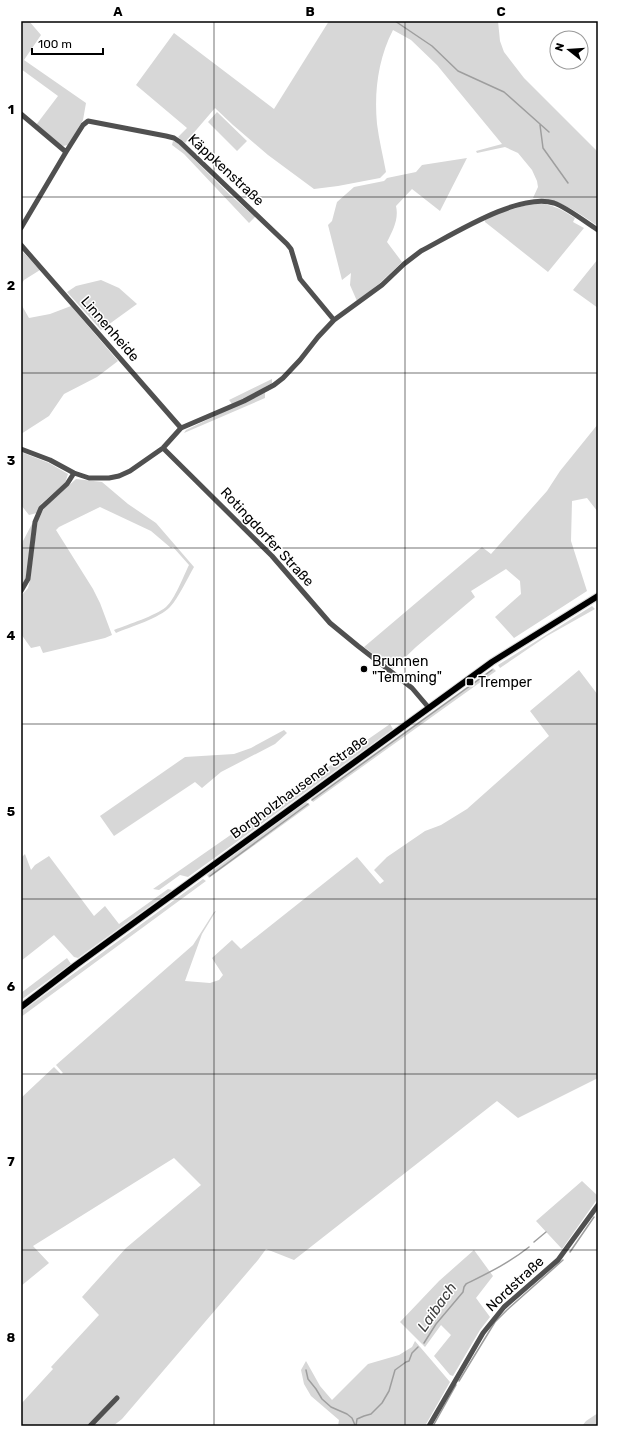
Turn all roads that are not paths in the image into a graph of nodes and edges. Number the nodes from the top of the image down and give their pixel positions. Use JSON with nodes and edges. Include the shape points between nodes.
{"nodes":[{"id":1,"x":21,"y":114,"type":"edge"},
{"id":2,"x":66,"y":152,"type":"junction"},
{"id":3,"x":21,"y":228,"type":"edge"},
{"id":4,"x":598,"y":230,"type":"edge"},
{"id":5,"x":21,"y":245,"type":"edge"},
{"id":6,"x":334,"y":320,"type":"junction"},
{"id":7,"x":181,"y":428,"type":"junction"},
{"id":8,"x":163,"y":448,"type":"junction"},
{"id":9,"x":21,"y":449,"type":"edge"},
{"id":10,"x":74,"y":473,"type":"junction"},
{"id":11,"x":21,"y":591,"type":"edge"},
{"id":12,"x":598,"y":596,"type":"edge"},
{"id":13,"x":429,"y":708,"type":"junction"},
{"id":14,"x":21,"y":1007,"type":"edge"},
{"id":15,"x":598,"y":1205,"type":"edge"},
{"id":16,"x":117,"y":1398,"type":"dead end"},
{"id":17,"x":90,"y":1426,"type":"edge"},
{"id":18,"x":429,"y":1426,"type":"edge"}],
"edges":[{"from":1,"to":2,"type":"street"},
{"from":2,"to":3,"type":"street"},
{"from":2,"to":6,"type":"street","name":"Käppkenstraße","via":[[88,121],[174,138],[287,244],[291,249],[300,279]]},
{"from":4,"to":6,"type":"street","via":[[559,205],[548,202],[534,201],[494,212],[421,251],[382,285]]},
{"from":5,"to":7,"type":"street","name":"Linnenheide"},
{"from":6,"to":7,"type":"street","via":[[300,360],[274,385]]},
{"from":7,"to":8,"type":"street"},
{"from":8,"to":10,"type":"street","via":[[119,476],[102,479]]},
{"from":8,"to":13,"type":"street","name":"Rotingdorfer Straße","via":[[272,556],[330,623],[412,688]]},
{"from":9,"to":10,"type":"street"},
{"from":10,"to":11,"type":"street","via":[[68,484],[41,508],[35,522],[28,579]]},
{"from":12,"to":13,"type":"main road","name":"Borgholzhausener Straße","via":[[492,662]]},
{"from":13,"to":14,"type":"main road","name":"Borgholzhausener Straße"},
{"from":15,"to":18,"type":"street","name":"Nordstraße","via":[[558,1260],[504,1307],[483,1332]]},
{"from":16,"to":17,"type":"street"}]}
